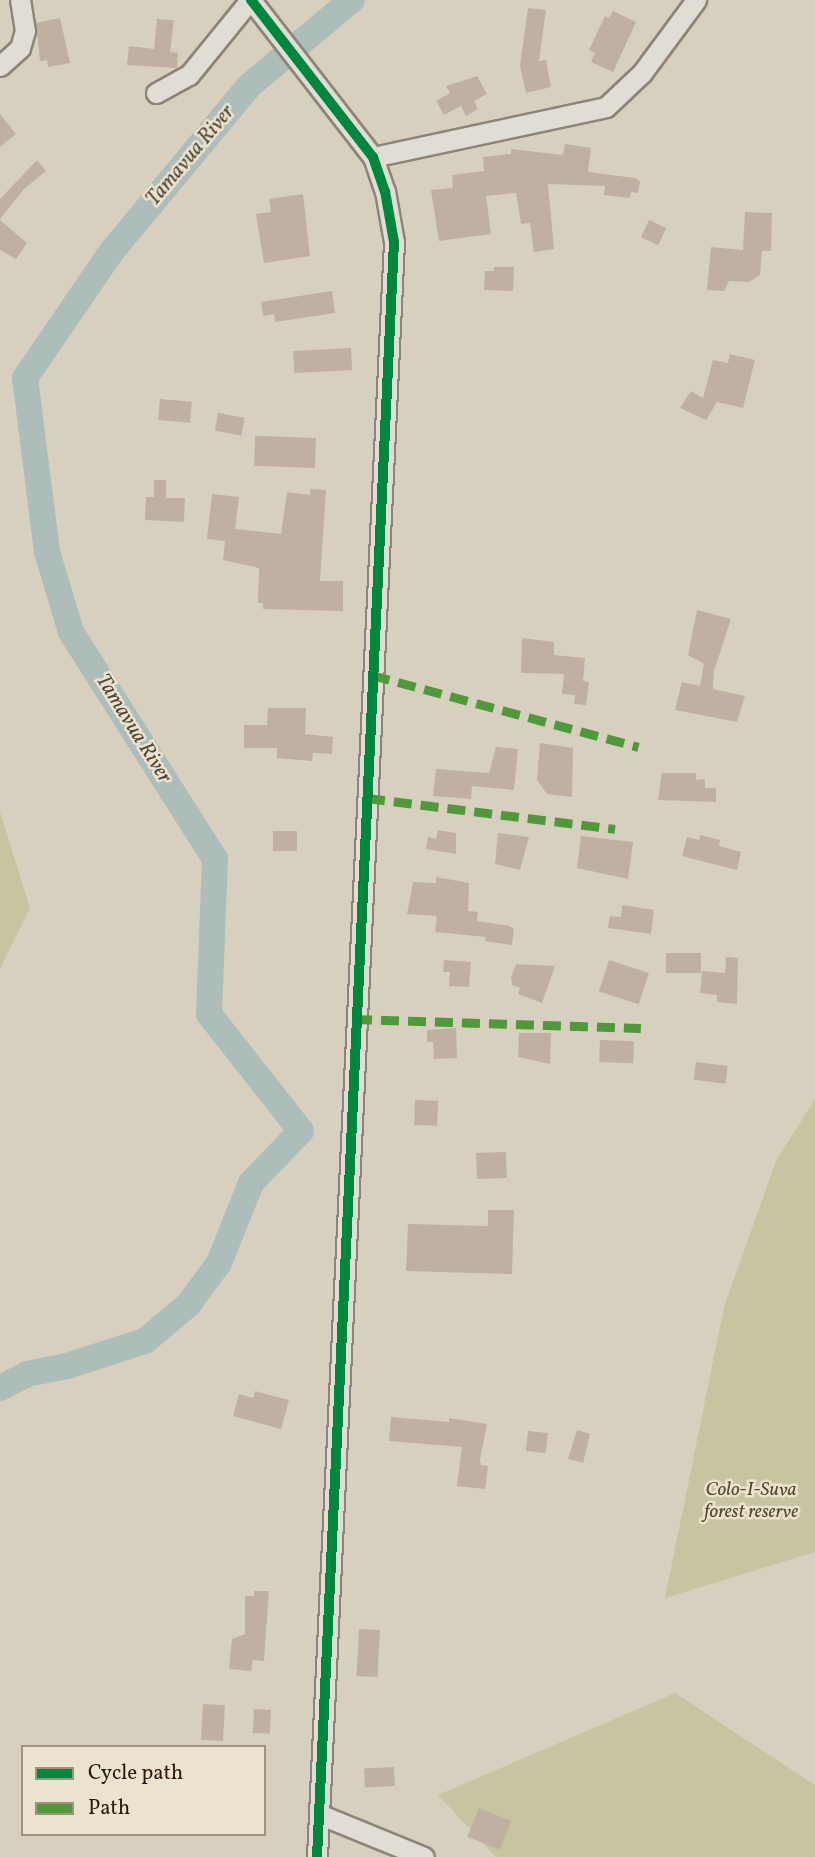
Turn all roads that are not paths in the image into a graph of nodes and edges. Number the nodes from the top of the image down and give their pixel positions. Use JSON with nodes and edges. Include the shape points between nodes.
{"nodes":[{"id":1,"x":20,"y":0,"type":"edge"},
{"id":2,"x":250,"y":0,"type":"edge"},
{"id":3,"x":696,"y":0,"type":"edge"},
{"id":4,"x":0,"y":66,"type":"edge"},
{"id":5,"x":156,"y":93,"type":"dead end"},
{"id":6,"x":373,"y":157,"type":"junction"},
{"id":7,"x":321,"y":1815,"type":"junction"},
{"id":8,"x":317,"y":1857,"type":"edge"},
{"id":9,"x":424,"y":1857,"type":"edge"}],
"edges":[{"from":1,"to":4,"type":"street","via":[[26,31],[20,48]]},
{"from":2,"to":5,"type":"street","via":[[189,75]]},
{"from":2,"to":6,"type":"street"},
{"from":3,"to":6,"type":"street","via":[[642,73],[606,107]]},
{"from":6,"to":7,"type":"street","via":[[394,242]]},
{"from":7,"to":8,"type":"street"},
{"from":7,"to":9,"type":"street"}]}
